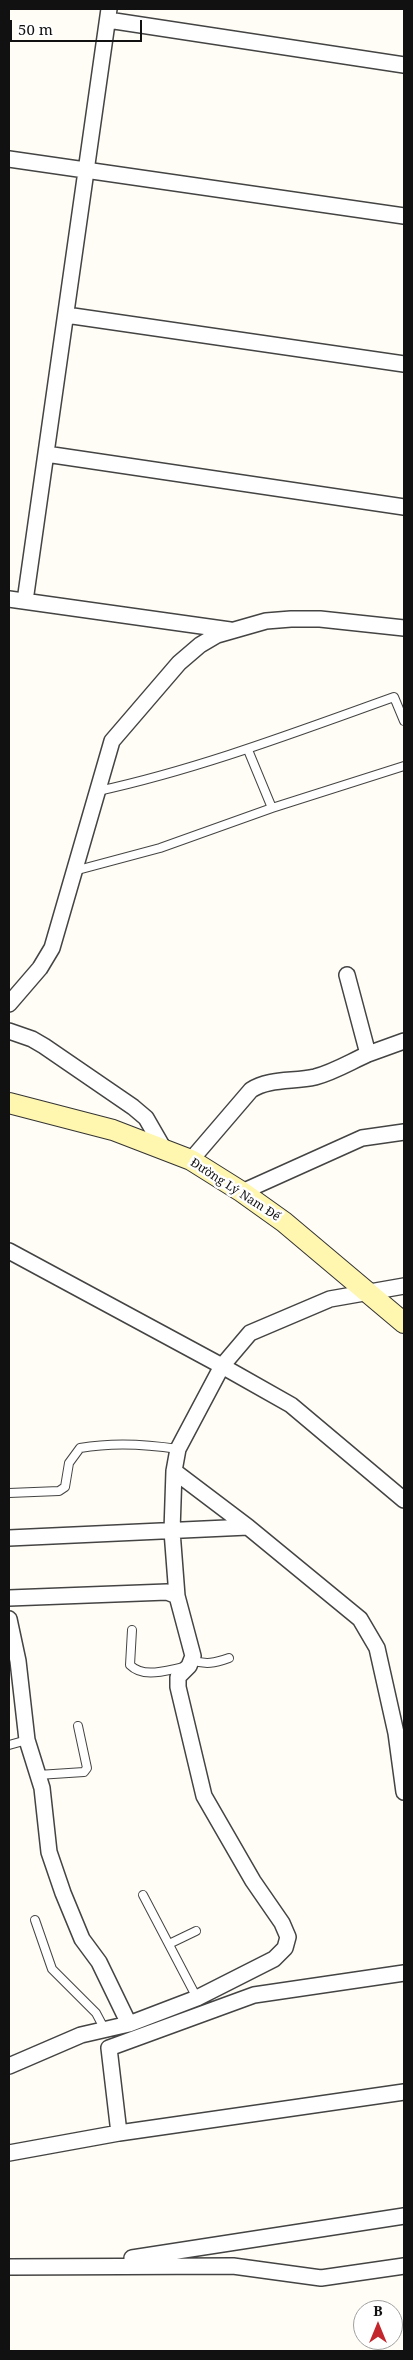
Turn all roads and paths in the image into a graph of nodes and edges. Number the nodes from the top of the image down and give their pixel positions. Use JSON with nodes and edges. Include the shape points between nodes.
{"nodes":[{"id":1,"x":109,"y":14,"type":"edge"},
{"id":2,"x":404,"y":65,"type":"edge"},
{"id":3,"x":9,"y":159,"type":"edge"},
{"id":4,"x":86,"y":170,"type":"junction"},
{"id":5,"x":404,"y":216,"type":"edge"},
{"id":6,"x":66,"y":315,"type":"junction"},
{"id":7,"x":404,"y":364,"type":"edge"},
{"id":8,"x":46,"y":454,"type":"junction"},
{"id":9,"x":404,"y":507,"type":"edge"},
{"id":10,"x":9,"y":599,"type":"edge"},
{"id":11,"x":25,"y":601,"type":"junction"},
{"id":12,"x":404,"y":628,"type":"edge"},
{"id":13,"x":231,"y":630,"type":"junction"},
{"id":14,"x":404,"y":721,"type":"edge"},
{"id":15,"x":248,"y":750,"type":"junction"},
{"id":16,"x":404,"y":766,"type":"edge"},
{"id":17,"x":96,"y":791,"type":"junction"},
{"id":18,"x":272,"y":808,"type":"junction"},
{"id":19,"x":74,"y":871,"type":"junction"},
{"id":20,"x":347,"y":975,"type":"dead end"},
{"id":21,"x":9,"y":1004,"type":"edge"},
{"id":22,"x":9,"y":1031,"type":"edge"},
{"id":23,"x":404,"y":1042,"type":"edge"},
{"id":24,"x":368,"y":1054,"type":"junction"},
{"id":25,"x":9,"y":1104,"type":"edge"},
{"id":26,"x":404,"y":1132,"type":"edge"},
{"id":27,"x":165,"y":1151,"type":"junction"},
{"id":28,"x":191,"y":1160,"type":"junction"},
{"id":29,"x":242,"y":1192,"type":"junction"},
{"id":30,"x":9,"y":1251,"type":"edge"},
{"id":31,"x":404,"y":1286,"type":"edge"},
{"id":32,"x":369,"y":1292,"type":"junction"},
{"id":33,"x":404,"y":1323,"type":"edge"},
{"id":34,"x":222,"y":1366,"type":"junction"},
{"id":35,"x":178,"y":1449,"type":"junction"},
{"id":36,"x":174,"y":1471,"type":"junction"},
{"id":37,"x":9,"y":1493,"type":"edge"},
{"id":38,"x":404,"y":1500,"type":"edge"},
{"id":39,"x":248,"y":1527,"type":"junction"},
{"id":40,"x":172,"y":1531,"type":"junction"},
{"id":41,"x":9,"y":1538,"type":"edge"},
{"id":42,"x":176,"y":1596,"type":"junction"},
{"id":43,"x":9,"y":1598,"type":"edge"},
{"id":44,"x":9,"y":1619,"type":"edge"},
{"id":45,"x":132,"y":1630,"type":"dead end"},
{"id":46,"x":229,"y":1658,"type":"dead end"},
{"id":47,"x":190,"y":1663,"type":"junction"},
{"id":48,"x":78,"y":1726,"type":"dead end"},
{"id":49,"x":400,"y":1732,"type":"edge"},
{"id":50,"x":28,"y":1740,"type":"junction"},
{"id":51,"x":9,"y":1745,"type":"edge"},
{"id":52,"x":38,"y":1775,"type":"junction"},
{"id":53,"x":404,"y":1792,"type":"edge"},
{"id":54,"x":143,"y":1895,"type":"dead end"},
{"id":55,"x":35,"y":1920,"type":"dead end"},
{"id":56,"x":196,"y":1932,"type":"dead end"},
{"id":57,"x":169,"y":1944,"type":"junction"},
{"id":58,"x":404,"y":1974,"type":"edge"},
{"id":59,"x":197,"y":1998,"type":"junction"},
{"id":60,"x":128,"y":2024,"type":"junction"},
{"id":61,"x":105,"y":2030,"type":"junction"},
{"id":62,"x":109,"y":2048,"type":"junction"},
{"id":63,"x":9,"y":2066,"type":"edge"},
{"id":64,"x":404,"y":2092,"type":"edge"},
{"id":65,"x":119,"y":2133,"type":"junction"},
{"id":66,"x":9,"y":2153,"type":"edge"},
{"id":67,"x":404,"y":2216,"type":"edge"},
{"id":68,"x":84,"y":2266,"type":"junction"},
{"id":69,"x":404,"y":2266,"type":"edge"},
{"id":70,"x":9,"y":2267,"type":"edge"}],
"edges":[{"from":1,"to":2,"type":"street"},
{"from":1,"to":4,"type":"street"},
{"from":3,"to":4,"type":"street"},
{"from":4,"to":5,"type":"street"},
{"from":4,"to":6,"type":"street"},
{"from":6,"to":7,"type":"street"},
{"from":6,"to":8,"type":"street"},
{"from":8,"to":9,"type":"street"},
{"from":8,"to":11,"type":"street"},
{"from":10,"to":11,"type":"street"},
{"from":11,"to":13,"type":"street"},
{"from":12,"to":13,"type":"street","via":[[291,618]]},
{"from":13,"to":17,"type":"street","via":[[200,645],[179,663],[117,734],[105,759]]},
{"from":14,"to":15,"type":"lane","via":[[394,697]]},
{"from":15,"to":17,"type":"lane","via":[[150,780]]},
{"from":15,"to":18,"type":"lane"},
{"from":16,"to":18,"type":"lane"},
{"from":17,"to":19,"type":"street"},
{"from":18,"to":19,"type":"lane","via":[[160,848]]},
{"from":19,"to":21,"type":"street","via":[[52,948],[40,968]]},
{"from":20,"to":24,"type":"street"},
{"from":22,"to":27,"type":"street","via":[[38,1042],[133,1107],[146,1118]]},
{"from":23,"to":24,"type":"street"},
{"from":24,"to":28,"type":"street","via":[[316,1077],[261,1083],[251,1090]]},
{"from":25,"to":27,"type":"street","name":"Đường Lý Nam Đế","via":[[113,1130]]},
{"from":26,"to":29,"type":"street","via":[[362,1138]]},
{"from":27,"to":28,"type":"street","name":"Đường Lý Nam Đế"},
{"from":28,"to":29,"type":"street","name":"Đường Lý Nam Đế"},
{"from":29,"to":32,"type":"street","name":"Đường Lý Nam Đế"},
{"from":30,"to":34,"type":"street"},
{"from":31,"to":32,"type":"street"},
{"from":32,"to":33,"type":"street","name":"Đường Lý Nam Đế"},
{"from":32,"to":34,"type":"street","via":[[330,1299],[250,1333]]},
{"from":34,"to":35,"type":"street"},
{"from":34,"to":38,"type":"street","via":[[290,1405]]},
{"from":35,"to":36,"type":"street"},
{"from":35,"to":37,"type":"lane","via":[[150,1444],[80,1448],[69,1463],[65,1487],[60,1491]]},
{"from":36,"to":39,"type":"street"},
{"from":36,"to":40,"type":"street"},
{"from":39,"to":40,"type":"street"},
{"from":39,"to":49,"type":"street","via":[[360,1619],[378,1648]]},
{"from":40,"to":41,"type":"street"},
{"from":40,"to":42,"type":"street"},
{"from":42,"to":43,"type":"street","via":[[167,1592]]},
{"from":42,"to":47,"type":"street","via":[[193,1656]]},
{"from":44,"to":50,"type":"street"},
{"from":45,"to":47,"type":"lane","via":[[130,1665],[136,1671],[146,1673]]},
{"from":46,"to":47,"type":"lane","via":[[215,1664]]},
{"from":47,"to":59,"type":"street","via":[[178,1677],[178,1687],[204,1796],[288,1937],[285,1948],[274,1959]]},
{"from":48,"to":52,"type":"lane","via":[[87,1768],[84,1772]]},
{"from":49,"to":53,"type":"street"},
{"from":50,"to":51,"type":"lane"},
{"from":50,"to":52,"type":"street"},
{"from":52,"to":60,"type":"street","via":[[49,1852],[62,1894],[82,1939],[99,1962]]},
{"from":54,"to":57,"type":"lane"},
{"from":55,"to":61,"type":"lane","via":[[52,1969],[96,2013]]},
{"from":56,"to":57,"type":"lane"},
{"from":57,"to":59,"type":"lane"},
{"from":58,"to":62,"type":"street","via":[[254,1995]]},
{"from":59,"to":60,"type":"street"},
{"from":60,"to":61,"type":"street"},
{"from":61,"to":62,"type":"street"},
{"from":61,"to":63,"type":"street","via":[[81,2035]]},
{"from":62,"to":65,"type":"street"},
{"from":64,"to":65,"type":"street"},
{"from":65,"to":66,"type":"street"},
{"from":67,"to":68,"type":"street"},
{"from":68,"to":69,"type":"street","via":[[233,2266],[322,2278]]},
{"from":68,"to":70,"type":"street"}]}
